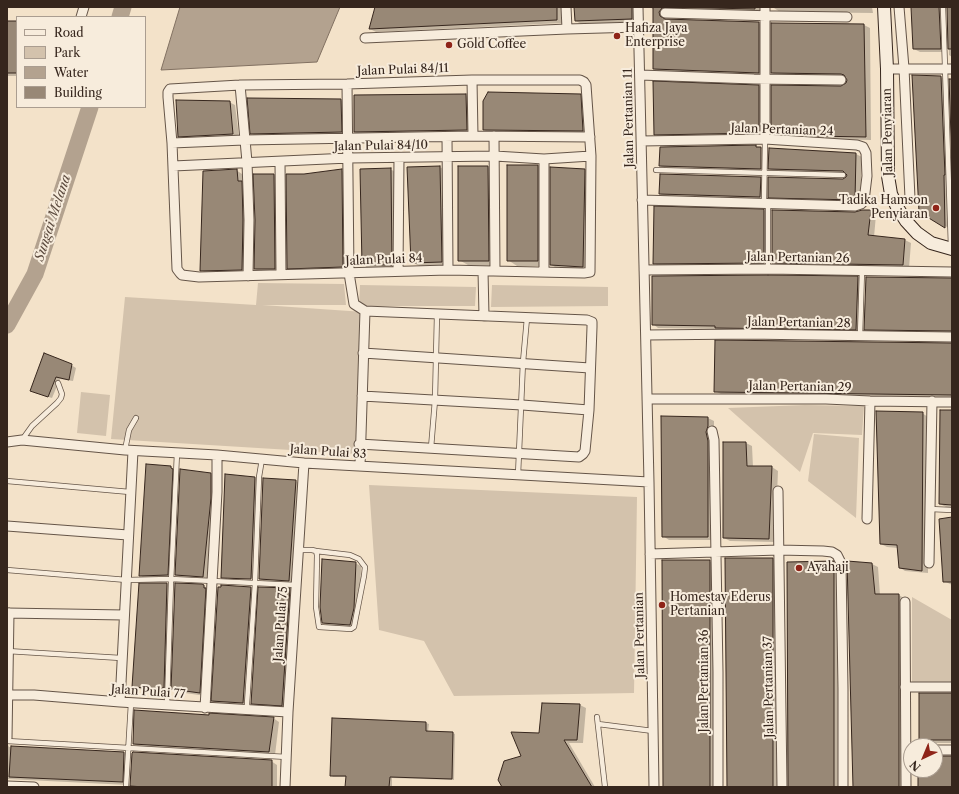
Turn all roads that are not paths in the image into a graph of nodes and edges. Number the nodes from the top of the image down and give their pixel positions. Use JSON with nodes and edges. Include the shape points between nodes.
{"nodes":[{"id":1,"x":566,"y":7,"type":"edge"},
{"id":2,"x":638,"y":7,"type":"edge"},
{"id":3,"x":884,"y":7,"type":"edge"},
{"id":4,"x":899,"y":7,"type":"edge"},
{"id":5,"x":942,"y":7,"type":"edge"},
{"id":6,"x":765,"y":11,"type":"edge"},
{"id":7,"x":665,"y":13,"type":"dead end"},
{"id":8,"x":847,"y":17,"type":"dead end"},
{"id":9,"x":638,"y":27,"type":"junction"},
{"id":10,"x":567,"y":29,"type":"junction"},
{"id":11,"x":365,"y":38,"type":"dead end"},
{"id":12,"x":904,"y":68,"type":"junction"},
{"id":13,"x":887,"y":69,"type":"junction"},
{"id":14,"x":948,"y":69,"type":"edge"},
{"id":15,"x":640,"y":75,"type":"junction"},
{"id":16,"x":765,"y":79,"type":"junction"},
{"id":17,"x":472,"y":80,"type":"junction"},
{"id":18,"x":841,"y":80,"type":"dead end"},
{"id":19,"x":347,"y":84,"type":"junction"},
{"id":20,"x":240,"y":85,"type":"junction"},
{"id":21,"x":473,"y":136,"type":"junction"},
{"id":22,"x":494,"y":136,"type":"junction"},
{"id":23,"x":447,"y":137,"type":"junction"},
{"id":24,"x":590,"y":137,"type":"junction"},
{"id":25,"x":348,"y":139,"type":"junction"},
{"id":26,"x":766,"y":139,"type":"junction"},
{"id":27,"x":244,"y":140,"type":"junction"},
{"id":28,"x":641,"y":141,"type":"junction"},
{"id":29,"x":172,"y":143,"type":"junction"},
{"id":30,"x":495,"y":156,"type":"junction"},
{"id":31,"x":591,"y":156,"type":"junction"},
{"id":32,"x":447,"y":157,"type":"junction"},
{"id":33,"x":348,"y":158,"type":"junction"},
{"id":34,"x":399,"y":158,"type":"junction"},
{"id":35,"x":544,"y":159,"type":"junction"},
{"id":36,"x":247,"y":162,"type":"junction"},
{"id":37,"x":280,"y":162,"type":"junction"},
{"id":38,"x":173,"y":166,"type":"junction"},
{"id":39,"x":656,"y":170,"type":"dead end"},
{"id":40,"x":764,"y":172,"type":"junction"},
{"id":41,"x":843,"y":175,"type":"dead end"},
{"id":42,"x":910,"y":198,"type":"dead end"},
{"id":43,"x":642,"y":200,"type":"junction"},
{"id":44,"x":766,"y":203,"type":"junction"},
{"id":45,"x":951,"y":249,"type":"edge"},
{"id":46,"x":768,"y":269,"type":"junction"},
{"id":47,"x":448,"y":270,"type":"junction"},
{"id":48,"x":644,"y":270,"type":"junction"},
{"id":49,"x":862,"y":270,"type":"junction"},
{"id":50,"x":398,"y":271,"type":"junction"},
{"id":51,"x":483,"y":271,"type":"junction"},
{"id":52,"x":495,"y":271,"type":"junction"},
{"id":53,"x":544,"y":272,"type":"junction"},
{"id":54,"x":590,"y":272,"type":"joint"},
{"id":55,"x":952,"y":272,"type":"edge"},
{"id":56,"x":350,"y":273,"type":"junction"},
{"id":57,"x":281,"y":274,"type":"junction"},
{"id":58,"x":248,"y":276,"type":"junction"},
{"id":59,"x":365,"y":312,"type":"junction"},
{"id":60,"x":437,"y":314,"type":"junction"},
{"id":61,"x":484,"y":316,"type":"junction"},
{"id":62,"x":527,"y":318,"type":"junction"},
{"id":63,"x":646,"y":335,"type":"junction"},
{"id":64,"x":860,"y":336,"type":"junction"},
{"id":65,"x":952,"y":337,"type":"edge"},
{"id":66,"x":363,"y":353,"type":"junction"},
{"id":67,"x":436,"y":358,"type":"junction"},
{"id":68,"x":523,"y":362,"type":"junction"},
{"id":69,"x":590,"y":368,"type":"junction"},
{"id":70,"x":58,"y":383,"type":"dead end"},
{"id":71,"x":362,"y":396,"type":"junction"},
{"id":72,"x":647,"y":399,"type":"junction"},
{"id":73,"x":436,"y":400,"type":"junction"},
{"id":74,"x":870,"y":401,"type":"junction"},
{"id":75,"x":932,"y":401,"type":"junction"},
{"id":76,"x":952,"y":402,"type":"edge"},
{"id":77,"x":522,"y":405,"type":"junction"},
{"id":78,"x":589,"y":410,"type":"junction"},
{"id":79,"x":136,"y":418,"type":"dead end"},
{"id":80,"x":712,"y":431,"type":"dead end"},
{"id":81,"x":22,"y":440,"type":"junction"},
{"id":82,"x":7,"y":442,"type":"edge"},
{"id":83,"x":359,"y":444,"type":"junction"},
{"id":84,"x":431,"y":448,"type":"junction"},
{"id":85,"x":129,"y":450,"type":"junction"},
{"id":86,"x":177,"y":453,"type":"junction"},
{"id":87,"x":519,"y":453,"type":"junction"},
{"id":88,"x":218,"y":455,"type":"junction"},
{"id":89,"x":262,"y":459,"type":"junction"},
{"id":90,"x":304,"y":463,"type":"junction"},
{"id":91,"x":360,"y":466,"type":"junction"},
{"id":92,"x":518,"y":475,"type":"junction"},
{"id":93,"x":7,"y":482,"type":"edge"},
{"id":94,"x":649,"y":482,"type":"junction"},
{"id":95,"x":778,"y":491,"type":"dead end"},
{"id":96,"x":130,"y":492,"type":"junction"},
{"id":97,"x":930,"y":509,"type":"junction"},
{"id":98,"x":952,"y":510,"type":"edge"},
{"id":99,"x":867,"y":519,"type":"dead end"},
{"id":100,"x":7,"y":526,"type":"edge"},
{"id":101,"x":128,"y":534,"type":"junction"},
{"id":102,"x":298,"y":550,"type":"junction"},
{"id":103,"x":779,"y":550,"type":"junction"},
{"id":104,"x":316,"y":551,"type":"junction"},
{"id":105,"x":715,"y":553,"type":"junction"},
{"id":106,"x":650,"y":554,"type":"junction"},
{"id":107,"x":929,"y":563,"type":"dead end"},
{"id":108,"x":7,"y":570,"type":"edge"},
{"id":109,"x":171,"y":579,"type":"junction"},
{"id":110,"x":127,"y":580,"type":"junction"},
{"id":111,"x":211,"y":582,"type":"junction"},
{"id":112,"x":255,"y":583,"type":"junction"},
{"id":113,"x":296,"y":585,"type":"junction"},
{"id":114,"x":905,"y":602,"type":"dead end"},
{"id":115,"x":8,"y":613,"type":"edge"},
{"id":116,"x":124,"y":615,"type":"junction"},
{"id":117,"x":8,"y":651,"type":"edge"},
{"id":118,"x":122,"y":658,"type":"junction"},
{"id":119,"x":905,"y":687,"type":"junction"},
{"id":120,"x":952,"y":687,"type":"edge"},
{"id":121,"x":8,"y":695,"type":"edge"},
{"id":122,"x":120,"y":702,"type":"junction"},
{"id":123,"x":131,"y":703,"type":"junction"},
{"id":124,"x":166,"y":704,"type":"junction"},
{"id":125,"x":205,"y":708,"type":"junction"},
{"id":126,"x":248,"y":710,"type":"junction"},
{"id":127,"x":288,"y":712,"type":"junction"},
{"id":128,"x":597,"y":717,"type":"dead end"},
{"id":129,"x":598,"y":724,"type":"junction"},
{"id":130,"x":653,"y":731,"type":"junction"},
{"id":131,"x":908,"y":738,"type":"edge"},
{"id":132,"x":7,"y":739,"type":"edge"},
{"id":133,"x":129,"y":748,"type":"junction"},
{"id":134,"x":287,"y":757,"type":"junction"},
{"id":135,"x":7,"y":786,"type":"edge"},
{"id":136,"x":34,"y":787,"type":"edge"},
{"id":137,"x":126,"y":787,"type":"edge"},
{"id":138,"x":285,"y":787,"type":"edge"},
{"id":139,"x":605,"y":787,"type":"edge"},
{"id":140,"x":654,"y":787,"type":"edge"},
{"id":141,"x":718,"y":787,"type":"edge"},
{"id":142,"x":782,"y":787,"type":"edge"},
{"id":143,"x":843,"y":787,"type":"edge"}],
"edges":[{"from":1,"to":10,"type":"street"},
{"from":2,"to":9,"type":"street","name":"Jalan Pertanian 11"},
{"from":3,"to":13,"type":"street","name":"Jalan Penyiaran"},
{"from":4,"to":12,"type":"street"},
{"from":5,"to":14,"type":"lane"},
{"from":6,"to":7,"type":"street"},
{"from":6,"to":8,"type":"street"},
{"from":6,"to":16,"type":"street"},
{"from":9,"to":10,"type":"street"},
{"from":9,"to":15,"type":"street","name":"Jalan Pertanian 11"},
{"from":10,"to":11,"type":"street"},
{"from":12,"to":13,"type":"street"},
{"from":12,"to":14,"type":"street"},
{"from":12,"to":42,"type":"street"},
{"from":13,"to":45,"type":"street","name":"Jalan Penyiaran","via":[[887,146],[891,194],[906,221],[917,233],[931,243]]},
{"from":14,"to":45,"type":"lane"},
{"from":15,"to":16,"type":"street"},
{"from":15,"to":28,"type":"street","name":"Jalan Pertanian 11"},
{"from":16,"to":18,"type":"street"},
{"from":16,"to":26,"type":"street"},
{"from":17,"to":19,"type":"street","name":"Jalan Pulai 84/11"},
{"from":17,"to":21,"type":"street"},
{"from":17,"to":24,"type":"street","name":"Jalan Pulai 84/11","via":[[580,80],[586,85]]},
{"from":19,"to":20,"type":"street","name":"Jalan Pulai 84/11"},
{"from":19,"to":25,"type":"street"},
{"from":20,"to":27,"type":"street"},
{"from":20,"to":29,"type":"street","name":"Jalan Pulai 84/11","via":[[170,88],[168,92]]},
{"from":21,"to":22,"type":"street"},
{"from":21,"to":23,"type":"street"},
{"from":22,"to":24,"type":"street"},
{"from":22,"to":30,"type":"street"},
{"from":23,"to":25,"type":"street"},
{"from":23,"to":32,"type":"street"},
{"from":24,"to":31,"type":"street","name":"Jalan Pulai 84/11"},
{"from":25,"to":27,"type":"street"},
{"from":25,"to":33,"type":"street"},
{"from":26,"to":28,"type":"street","name":"Jalan Pertanian 24"},
{"from":26,"to":40,"type":"lane"},
{"from":26,"to":44,"type":"street","name":"Jalan Pertanian 24","via":[[863,147],[866,153],[867,176],[864,201],[855,206]]},
{"from":27,"to":29,"type":"street"},
{"from":27,"to":36,"type":"street"},
{"from":28,"to":43,"type":"street","name":"Jalan Pertanian 11"},
{"from":29,"to":38,"type":"street"},
{"from":30,"to":32,"type":"street","name":"Jalan Pulai 84/10"},
{"from":30,"to":35,"type":"street","name":"Jalan Pulai 84/10"},
{"from":30,"to":52,"type":"street"},
{"from":31,"to":35,"type":"street","name":"Jalan Pulai 84/10"},
{"from":31,"to":54,"type":"street","name":"Jalan Pulai 84/11"},
{"from":32,"to":34,"type":"street","name":"Jalan Pulai 84/10"},
{"from":32,"to":47,"type":"street"},
{"from":33,"to":34,"type":"street","name":"Jalan Pulai 84/10"},
{"from":33,"to":37,"type":"street","name":"Jalan Pulai 84/10"},
{"from":33,"to":56,"type":"street"},
{"from":34,"to":50,"type":"street"},
{"from":35,"to":53,"type":"street"},
{"from":36,"to":37,"type":"street","name":"Jalan Pulai 84/10"},
{"from":36,"to":38,"type":"street","name":"Jalan Pulai 84/10"},
{"from":36,"to":58,"type":"street"},
{"from":37,"to":57,"type":"street"},
{"from":38,"to":58,"type":"street","name":"Jalan Pulai 84","via":[[177,269],[182,275],[199,277]]},
{"from":39,"to":40,"type":"lane"},
{"from":40,"to":41,"type":"lane"},
{"from":40,"to":44,"type":"lane"},
{"from":43,"to":44,"type":"street"},
{"from":43,"to":48,"type":"street","name":"Jalan Pertanian 11"},
{"from":44,"to":46,"type":"lane"},
{"from":46,"to":48,"type":"street","name":"Jalan Pertanian 26"},
{"from":46,"to":49,"type":"street","name":"Jalan Pertanian 26"},
{"from":47,"to":50,"type":"street","name":"Jalan Pulai 84"},
{"from":47,"to":51,"type":"street","name":"Jalan Pulai 84"},
{"from":48,"to":63,"type":"street","name":"Jalan Pertanian 11"},
{"from":49,"to":55,"type":"street","name":"Jalan Pertanian 26"},
{"from":49,"to":64,"type":"lane"},
{"from":50,"to":56,"type":"street","name":"Jalan Pulai 84"},
{"from":51,"to":52,"type":"street","name":"Jalan Pulai 84"},
{"from":51,"to":61,"type":"street"},
{"from":52,"to":53,"type":"street","name":"Jalan Pulai 84"},
{"from":53,"to":54,"type":"street","name":"Jalan Pulai 84"},
{"from":56,"to":57,"type":"street","name":"Jalan Pulai 84"},
{"from":56,"to":59,"type":"street","via":[[354,304]]},
{"from":57,"to":58,"type":"street","name":"Jalan Pulai 84"},
{"from":59,"to":60,"type":"street"},
{"from":59,"to":66,"type":"street"},
{"from":60,"to":61,"type":"street"},
{"from":60,"to":67,"type":"lane"},
{"from":61,"to":62,"type":"street"},
{"from":62,"to":68,"type":"lane"},
{"from":62,"to":69,"type":"street","via":[[592,322]]},
{"from":63,"to":64,"type":"street","name":"Jalan Pertanian 28"},
{"from":63,"to":72,"type":"street","name":"Jalan Pertanian 11"},
{"from":64,"to":65,"type":"street","name":"Jalan Pertanian 28"},
{"from":66,"to":67,"type":"street"},
{"from":66,"to":71,"type":"street"},
{"from":67,"to":68,"type":"street"},
{"from":67,"to":73,"type":"lane"},
{"from":68,"to":69,"type":"street"},
{"from":68,"to":77,"type":"lane"},
{"from":69,"to":78,"type":"street"},
{"from":70,"to":81,"type":"lane","via":[[61,398],[32,426]]},
{"from":71,"to":73,"type":"street"},
{"from":71,"to":83,"type":"street"},
{"from":72,"to":74,"type":"street","name":"Jalan Pertanian 29"},
{"from":72,"to":94,"type":"street","name":"Jalan Pertanian 11"},
{"from":73,"to":77,"type":"street"},
{"from":73,"to":84,"type":"lane"},
{"from":74,"to":75,"type":"street","name":"Jalan Pertanian 29"},
{"from":74,"to":99,"type":"street"},
{"from":75,"to":76,"type":"street","name":"Jalan Pertanian 29"},
{"from":75,"to":97,"type":"street"},
{"from":77,"to":78,"type":"street"},
{"from":77,"to":87,"type":"lane"},
{"from":78,"to":87,"type":"street","via":[[583,454],[579,456]]},
{"from":79,"to":85,"type":"lane","via":[[129,430]]},
{"from":80,"to":105,"type":"street","name":"Jalan Pertanian 36"},
{"from":81,"to":82,"type":"street","name":"Jalan Pulai 83"},
{"from":81,"to":85,"type":"street","name":"Jalan Pulai 83"},
{"from":83,"to":84,"type":"street"},
{"from":83,"to":91,"type":"street"},
{"from":84,"to":87,"type":"street"},
{"from":85,"to":86,"type":"street","name":"Jalan Pulai 83"},
{"from":85,"to":96,"type":"street"},
{"from":86,"to":88,"type":"street","name":"Jalan Pulai 83"},
{"from":86,"to":109,"type":"lane"},
{"from":87,"to":92,"type":"lane"},
{"from":88,"to":89,"type":"street","name":"Jalan Pulai 83"},
{"from":88,"to":111,"type":"street"},
{"from":89,"to":90,"type":"street","name":"Jalan Pulai 83"},
{"from":89,"to":112,"type":"lane"},
{"from":90,"to":91,"type":"street","name":"Jalan Pulai 83"},
{"from":90,"to":102,"type":"street","name":"Jalan Pulai 75"},
{"from":91,"to":92,"type":"street","name":"Jalan Pulai 83"},
{"from":92,"to":94,"type":"street","name":"Jalan Pulai 83"},
{"from":93,"to":96,"type":"lane"},
{"from":94,"to":106,"type":"street","name":"Jalan Pertanian"},
{"from":95,"to":103,"type":"street","name":"Jalan Pertanian 37"},
{"from":96,"to":101,"type":"street"},
{"from":97,"to":98,"type":"lane"},
{"from":97,"to":107,"type":"street"},
{"from":100,"to":101,"type":"street"},
{"from":101,"to":110,"type":"street"},
{"from":102,"to":104,"type":"lane"},
{"from":102,"to":113,"type":"street","name":"Jalan Pulai 75"},
{"from":103,"to":105,"type":"street"},
{"from":103,"to":142,"type":"street","name":"Jalan Pertanian 37"},
{"from":103,"to":143,"type":"street","via":[[832,552],[841,563]]},
{"from":104,"to":104,"type":"lane","via":[[350,555],[359,560],[364,567],[354,627],[319,627],[316,608]]},
{"from":105,"to":106,"type":"street"},
{"from":105,"to":141,"type":"street","name":"Jalan Pertanian 36"},
{"from":106,"to":130,"type":"street","name":"Jalan Pertanian"},
{"from":108,"to":110,"type":"lane"},
{"from":109,"to":110,"type":"lane"},
{"from":109,"to":111,"type":"lane"},
{"from":109,"to":124,"type":"lane"},
{"from":110,"to":116,"type":"street"},
{"from":111,"to":112,"type":"lane"},
{"from":111,"to":125,"type":"street"},
{"from":112,"to":113,"type":"lane"},
{"from":112,"to":126,"type":"lane"},
{"from":113,"to":127,"type":"street","name":"Jalan Pulai 75"},
{"from":114,"to":119,"type":"street"},
{"from":115,"to":116,"type":"street"},
{"from":115,"to":117,"type":"street"},
{"from":116,"to":118,"type":"street"},
{"from":117,"to":118,"type":"lane"},
{"from":117,"to":121,"type":"street"},
{"from":118,"to":122,"type":"street"},
{"from":119,"to":120,"type":"street"},
{"from":119,"to":131,"type":"street"},
{"from":121,"to":122,"type":"street","name":"Jalan Pulai 77"},
{"from":121,"to":132,"type":"street"},
{"from":122,"to":123,"type":"street","name":"Jalan Pulai 77"},
{"from":123,"to":124,"type":"street","name":"Jalan Pulai 77"},
{"from":123,"to":133,"type":"lane"},
{"from":124,"to":125,"type":"street","name":"Jalan Pulai 77"},
{"from":125,"to":126,"type":"street","name":"Jalan Pulai 77"},
{"from":126,"to":127,"type":"street","name":"Jalan Pulai 77"},
{"from":127,"to":134,"type":"street","name":"Jalan Pulai 75"},
{"from":128,"to":129,"type":"lane"},
{"from":129,"to":130,"type":"lane"},
{"from":129,"to":139,"type":"lane"},
{"from":130,"to":140,"type":"street","name":"Jalan Pertanian"},
{"from":132,"to":133,"type":"lane"},
{"from":133,"to":134,"type":"lane"},
{"from":133,"to":137,"type":"lane"},
{"from":134,"to":138,"type":"street","name":"Jalan Pulai 75"},
{"from":135,"to":136,"type":"street"}]}
